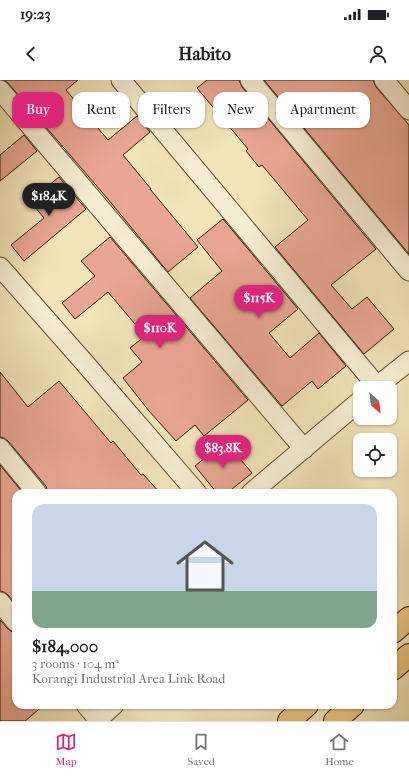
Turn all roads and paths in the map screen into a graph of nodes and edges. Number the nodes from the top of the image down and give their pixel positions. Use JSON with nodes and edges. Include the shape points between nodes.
{"nodes":[{"id":1,"x":120,"y":80,"type":"edge"},
{"id":2,"x":250,"y":80,"type":"edge"},
{"id":3,"x":384,"y":80,"type":"edge"},
{"id":4,"x":0,"y":90,"type":"edge"},
{"id":5,"x":409,"y":110,"type":"edge"},
{"id":6,"x":0,"y":267,"type":"edge"},
{"id":7,"x":409,"y":271,"type":"edge"},
{"id":8,"x":409,"y":361,"type":"edge"},
{"id":9,"x":371,"y":381,"type":"edge"},
{"id":10,"x":384,"y":381,"type":"edge"},
{"id":11,"x":353,"y":407,"type":"edge"},
{"id":12,"x":0,"y":448,"type":"edge"},
{"id":13,"x":304,"y":449,"type":"junction"},
{"id":14,"x":34,"y":489,"type":"edge"},
{"id":15,"x":194,"y":489,"type":"edge"},
{"id":16,"x":256,"y":489,"type":"edge"},
{"id":17,"x":0,"y":602,"type":"edge"},
{"id":18,"x":12,"y":617,"type":"edge"},
{"id":19,"x":409,"y":618,"type":"edge"},
{"id":20,"x":397,"y":628,"type":"edge"},
{"id":21,"x":409,"y":655,"type":"edge"},
{"id":22,"x":397,"y":666,"type":"edge"},
{"id":23,"x":106,"y":709,"type":"edge"},
{"id":24,"x":348,"y":709,"type":"edge"},
{"id":25,"x":306,"y":711,"type":"edge"},
{"id":26,"x":93,"y":715,"type":"edge"},
{"id":27,"x":289,"y":721,"type":"edge"},
{"id":28,"x":335,"y":721,"type":"edge"}],
"edges":[{"from":1,"to":9,"type":"street"},
{"from":2,"to":7,"type":"street"},
{"from":3,"to":5,"type":"street"},
{"from":4,"to":13,"type":"street"},
{"from":6,"to":15,"type":"street"},
{"from":8,"to":10,"type":"street"},
{"from":11,"to":13,"type":"street"},
{"from":12,"to":14,"type":"street"},
{"from":13,"to":16,"type":"street"},
{"from":17,"to":18,"type":"street"},
{"from":19,"to":20,"type":"main road"},
{"from":21,"to":22,"type":"main road"},
{"from":23,"to":26,"type":"street"},
{"from":24,"to":28,"type":"main road"},
{"from":25,"to":27,"type":"main road"}]}
